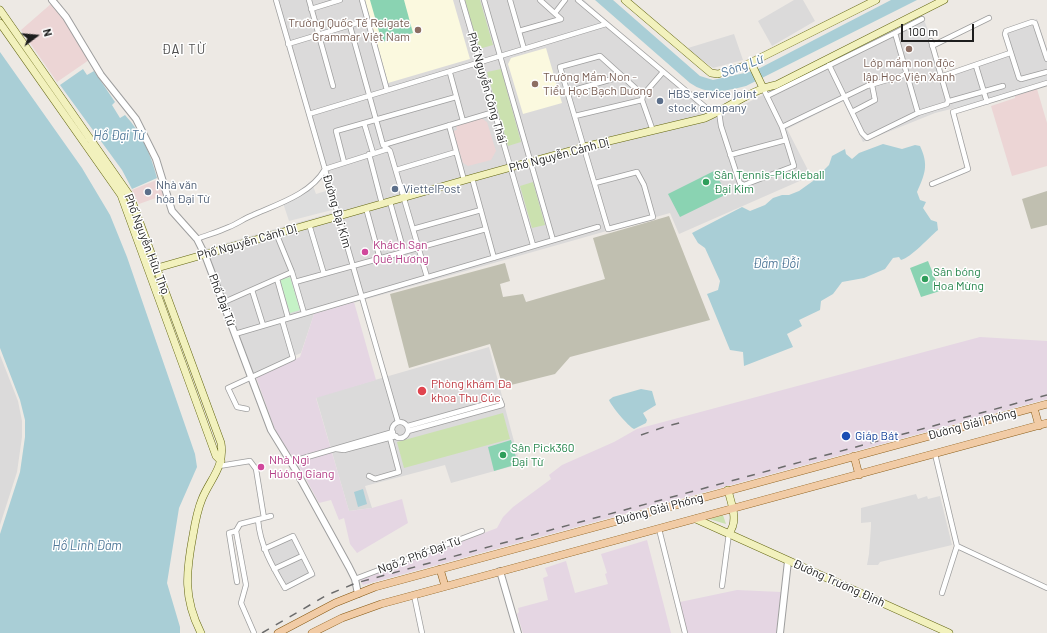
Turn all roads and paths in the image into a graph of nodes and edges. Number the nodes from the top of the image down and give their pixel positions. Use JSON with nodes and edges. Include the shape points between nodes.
{"nodes":[{"id":1,"x":52,"y":0,"type":"edge"},
{"id":2,"x":276,"y":0,"type":"edge"},
{"id":3,"x":309,"y":0,"type":"edge"},
{"id":4,"x":340,"y":0,"type":"edge"},
{"id":5,"x":362,"y":0,"type":"edge"},
{"id":6,"x":462,"y":0,"type":"edge"},
{"id":7,"x":484,"y":0,"type":"edge"},
{"id":8,"x":510,"y":0,"type":"edge"},
{"id":9,"x":540,"y":0,"type":"edge"},
{"id":10,"x":565,"y":0,"type":"edge"},
{"id":11,"x":578,"y":0,"type":"edge"},
{"id":12,"x":625,"y":0,"type":"edge"},
{"id":13,"x":876,"y":0,"type":"edge"},
{"id":14,"x":944,"y":0,"type":"edge"},
{"id":15,"x":311,"y":9,"type":"junction"},
{"id":16,"x":0,"y":11,"type":"edge"},
{"id":17,"x":555,"y":13,"type":"junction"},
{"id":18,"x":989,"y":18,"type":"dead end"},
{"id":19,"x":922,"y":19,"type":"dead end"},
{"id":20,"x":368,"y":20,"type":"junction"},
{"id":21,"x":0,"y":23,"type":"edge"},
{"id":22,"x":606,"y":24,"type":"junction"},
{"id":23,"x":350,"y":26,"type":"junction"},
{"id":24,"x":519,"y":31,"type":"junction"},
{"id":25,"x":895,"y":33,"type":"junction"},
{"id":26,"x":318,"y":35,"type":"junction"},
{"id":27,"x":288,"y":44,"type":"junction"},
{"id":28,"x":524,"y":49,"type":"junction"},
{"id":29,"x":1010,"y":53,"type":"junction"},
{"id":30,"x":500,"y":56,"type":"junction"},
{"id":31,"x":1047,"y":59,"type":"edge"},
{"id":32,"x":480,"y":63,"type":"junction"},
{"id":33,"x":752,"y":65,"type":"junction"},
{"id":34,"x":829,"y":65,"type":"junction"},
{"id":35,"x":976,"y":66,"type":"junction"},
{"id":36,"x":663,"y":72,"type":"junction"},
{"id":37,"x":1047,"y":72,"type":"edge"},
{"id":38,"x":450,"y":73,"type":"junction"},
{"id":39,"x":907,"y":74,"type":"junction"},
{"id":40,"x":623,"y":76,"type":"junction"},
{"id":41,"x":943,"y":76,"type":"dead end"},
{"id":42,"x":1047,"y":83,"type":"edge"},
{"id":43,"x":872,"y":84,"type":"junction"},
{"id":44,"x":761,"y":85,"type":"junction"},
{"id":45,"x":333,"y":86,"type":"dead end"},
{"id":46,"x":1003,"y":86,"type":"dead end"},
{"id":47,"x":387,"y":90,"type":"junction"},
{"id":48,"x":984,"y":91,"type":"junction"},
{"id":49,"x":567,"y":92,"type":"junction"},
{"id":50,"x":369,"y":96,"type":"junction"},
{"id":51,"x":767,"y":96,"type":"junction"},
{"id":52,"x":844,"y":96,"type":"junction"},
{"id":53,"x":456,"y":97,"type":"junction"},
{"id":54,"x":643,"y":97,"type":"junction"},
{"id":55,"x":950,"y":102,"type":"dead end"},
{"id":56,"x":987,"y":102,"type":"junction"},
{"id":57,"x":494,"y":112,"type":"junction"},
{"id":58,"x":718,"y":112,"type":"junction"},
{"id":59,"x":852,"y":112,"type":"junction"},
{"id":60,"x":918,"y":113,"type":"junction"},
{"id":61,"x":309,"y":114,"type":"junction"},
{"id":62,"x":575,"y":116,"type":"junction"},
{"id":63,"x":376,"y":120,"type":"junction"},
{"id":64,"x":463,"y":121,"type":"junction"},
{"id":65,"x":364,"y":123,"type":"junction"},
{"id":66,"x":449,"y":125,"type":"junction"},
{"id":67,"x":782,"y":127,"type":"junction"},
{"id":68,"x":653,"y":131,"type":"junction"},
{"id":69,"x":786,"y":140,"type":"junction"},
{"id":70,"x":383,"y":144,"type":"junction"},
{"id":71,"x":584,"y":147,"type":"junction"},
{"id":72,"x":388,"y":149,"type":"junction"},
{"id":73,"x":456,"y":152,"type":"junction"},
{"id":74,"x":371,"y":154,"type":"junction"},
{"id":75,"x":730,"y":155,"type":"junction"},
{"id":76,"x":344,"y":162,"type":"junction"},
{"id":77,"x":530,"y":162,"type":"junction"},
{"id":78,"x":510,"y":167,"type":"junction"},
{"id":79,"x":325,"y":169,"type":"junction"},
{"id":80,"x":396,"y":170,"type":"junction"},
{"id":81,"x":472,"y":178,"type":"junction"},
{"id":82,"x":464,"y":180,"type":"junction"},
{"id":83,"x":595,"y":183,"type":"junction"},
{"id":84,"x":932,"y":184,"type":"dead end"},
{"id":85,"x":404,"y":197,"type":"junction"},
{"id":86,"x":390,"y":202,"type":"junction"},
{"id":87,"x":382,"y":204,"type":"junction"},
{"id":88,"x":366,"y":208,"type":"junction"},
{"id":89,"x":481,"y":210,"type":"junction"},
{"id":90,"x":339,"y":216,"type":"junction"},
{"id":91,"x":309,"y":224,"type":"junction"},
{"id":92,"x":598,"y":227,"type":"dead end"},
{"id":93,"x":413,"y":229,"type":"junction"},
{"id":94,"x":486,"y":229,"type":"junction"},
{"id":95,"x":276,"y":233,"type":"junction"},
{"id":96,"x":197,"y":239,"type":"junction"},
{"id":97,"x":553,"y":240,"type":"junction"},
{"id":98,"x":533,"y":246,"type":"junction"},
{"id":99,"x":419,"y":248,"type":"junction"},
{"id":100,"x":404,"y":252,"type":"junction"},
{"id":101,"x":205,"y":255,"type":"junction"},
{"id":102,"x":494,"y":258,"type":"junction"},
{"id":103,"x":380,"y":259,"type":"junction"},
{"id":104,"x":353,"y":266,"type":"junction"},
{"id":105,"x":157,"y":268,"type":"junction"},
{"id":106,"x":148,"y":271,"type":"junction"},
{"id":107,"x":292,"y":272,"type":"junction"},
{"id":108,"x":324,"y":274,"type":"junction"},
{"id":109,"x":427,"y":277,"type":"junction"},
{"id":110,"x":277,"y":279,"type":"junction"},
{"id":111,"x":295,"y":282,"type":"junction"},
{"id":112,"x":252,"y":290,"type":"junction"},
{"id":113,"x":362,"y":296,"type":"junction"},
{"id":114,"x":222,"y":303,"type":"junction"},
{"id":115,"x":304,"y":313,"type":"junction"},
{"id":116,"x":288,"y":318,"type":"junction"},
{"id":117,"x":282,"y":320,"type":"junction"},
{"id":118,"x":263,"y":325,"type":"junction"},
{"id":119,"x":235,"y":334,"type":"junction"},
{"id":120,"x":252,"y":376,"type":"junction"},
{"id":121,"x":501,"y":402,"type":"dead end"},
{"id":122,"x":1047,"y":404,"type":"edge"},
{"id":123,"x":1032,"y":408,"type":"junction"},
{"id":124,"x":247,"y":409,"type":"dead end"},
{"id":125,"x":398,"y":422,"type":"junction"},
{"id":126,"x":1047,"y":424,"type":"edge"},
{"id":127,"x":1037,"y":426,"type":"junction"},
{"id":128,"x":408,"y":429,"type":"junction"},
{"id":129,"x":394,"y":434,"type":"junction"},
{"id":130,"x":390,"y":438,"type":"junction"},
{"id":131,"x":335,"y":449,"type":"junction"},
{"id":132,"x":935,"y":454,"type":"junction"},
{"id":133,"x":854,"y":456,"type":"junction"},
{"id":134,"x":290,"y":462,"type":"junction"},
{"id":135,"x":220,"y":464,"type":"junction"},
{"id":136,"x":859,"y":475,"type":"junction"},
{"id":137,"x":369,"y":476,"type":"dead end"},
{"id":138,"x":728,"y":490,"type":"junction"},
{"id":139,"x":733,"y":509,"type":"junction"},
{"id":140,"x":271,"y":516,"type":"dead end"},
{"id":141,"x":264,"y":518,"type":"junction"},
{"id":142,"x":696,"y":519,"type":"junction"},
{"id":143,"x":258,"y":520,"type":"junction"},
{"id":144,"x":659,"y":529,"type":"junction"},
{"id":145,"x":236,"y":531,"type":"junction"},
{"id":146,"x":482,"y":531,"type":"dead end"},
{"id":147,"x":729,"y":534,"type":"junction"},
{"id":148,"x":957,"y":546,"type":"junction"},
{"id":149,"x":264,"y":549,"type":"junction"},
{"id":150,"x":302,"y":556,"type":"junction"},
{"id":151,"x":788,"y":561,"type":"junction"},
{"id":152,"x":274,"y":569,"type":"junction"},
{"id":153,"x":440,"y":569,"type":"junction"},
{"id":154,"x":500,"y":571,"type":"junction"},
{"id":155,"x":355,"y":579,"type":"junction"},
{"id":156,"x":237,"y":582,"type":"dead end"},
{"id":157,"x":445,"y":586,"type":"junction"},
{"id":158,"x":722,"y":586,"type":"dead end"},
{"id":159,"x":1047,"y":588,"type":"edge"},
{"id":160,"x":942,"y":593,"type":"dead end"},
{"id":161,"x":358,"y":594,"type":"junction"},
{"id":162,"x":414,"y":595,"type":"junction"},
{"id":163,"x":201,"y":633,"type":"edge"},
{"id":164,"x":254,"y":633,"type":"edge"},
{"id":165,"x":278,"y":633,"type":"edge"},
{"id":166,"x":312,"y":633,"type":"edge"},
{"id":167,"x":422,"y":633,"type":"edge"},
{"id":168,"x":518,"y":633,"type":"edge"},
{"id":169,"x":685,"y":633,"type":"edge"},
{"id":170,"x":780,"y":633,"type":"edge"},
{"id":171,"x":949,"y":633,"type":"edge"}],
"edges":[{"from":1,"to":96,"type":"street","name":"Phố Đại Từ","via":[[66,17],[101,75],[136,119],[156,159],[172,211]]},
{"from":2,"to":27,"type":"street","name":"Đường Đại Kim"},
{"from":3,"to":15,"type":"street"},
{"from":4,"to":15,"type":"street"},
{"from":5,"to":20,"type":"street"},
{"from":6,"to":32,"type":"street","name":"Phố Nguyễn Công Thái"},
{"from":7,"to":30,"type":"street","name":"Phố Nguyễn Công Thái"},
{"from":8,"to":24,"type":"street"},
{"from":9,"to":17,"type":"street"},
{"from":10,"to":17,"type":"street"},
{"from":11,"to":22,"type":"street"},
{"from":12,"to":33,"type":"main road","via":[[711,72],[718,74]]},
{"from":13,"to":33,"type":"main road"},
{"from":14,"to":44,"type":"main road","name":"Phố Nguyễn Cảnh Dị","via":[[776,85]]},
{"from":15,"to":26,"type":"street"},
{"from":16,"to":105,"type":"main road","name":"Phố Nguyễn Hữu Thọ","via":[[123,184]]},
{"from":17,"to":24,"type":"street","via":[[561,18]]},
{"from":18,"to":60,"type":"street","via":[[932,43],[948,100],[947,104]]},
{"from":19,"to":25,"type":"street"},
{"from":20,"to":23,"type":"street"},
{"from":20,"to":47,"type":"street"},
{"from":21,"to":106,"type":"main road","name":"Phố Nguyễn Hữu Thọ","via":[[121,195]]},
{"from":22,"to":28,"type":"street"},
{"from":22,"to":36,"type":"street"},
{"from":23,"to":26,"type":"street"},
{"from":23,"to":50,"type":"street"},
{"from":24,"to":28,"type":"street"},
{"from":25,"to":34,"type":"street"},
{"from":25,"to":39,"type":"street"},
{"from":26,"to":27,"type":"street"},
{"from":26,"to":45,"type":"street"},
{"from":27,"to":61,"type":"street","name":"Đường Đại Kim"},
{"from":28,"to":30,"type":"street"},
{"from":29,"to":31,"type":"street","via":[[1006,31],[1034,22]]},
{"from":29,"to":35,"type":"street"},
{"from":29,"to":37,"type":"street","via":[[1020,79]]},
{"from":30,"to":32,"type":"street"},
{"from":30,"to":77,"type":"street","name":"Phố Nguyễn Công Thái"},
{"from":32,"to":38,"type":"street"},
{"from":32,"to":57,"type":"street","name":"Phố Nguyễn Công Thái"},
{"from":33,"to":44,"type":"main road"},
{"from":34,"to":51,"type":"street"},
{"from":34,"to":52,"type":"street"},
{"from":35,"to":41,"type":"street"},
{"from":35,"to":48,"type":"street"},
{"from":36,"to":54,"type":"street"},
{"from":36,"to":58,"type":"street","via":[[710,111]]},
{"from":38,"to":47,"type":"street"},
{"from":38,"to":53,"type":"street"},
{"from":39,"to":43,"type":"street"},
{"from":39,"to":60,"type":"street"},
{"from":40,"to":49,"type":"street"},
{"from":40,"to":49,"type":"street","via":[[600,56],[560,67]]},
{"from":40,"to":54,"type":"street"},
{"from":42,"to":56,"type":"street"},
{"from":43,"to":52,"type":"street"},
{"from":43,"to":59,"type":"street","via":[[875,100]]},
{"from":44,"to":51,"type":"street"},
{"from":44,"to":58,"type":"main road","name":"Phố Nguyễn Cảnh Dị"},
{"from":46,"to":48,"type":"street"},
{"from":47,"to":50,"type":"street"},
{"from":48,"to":55,"type":"street"},
{"from":48,"to":56,"type":"street"},
{"from":49,"to":62,"type":"street"},
{"from":50,"to":61,"type":"street"},
{"from":50,"to":63,"type":"street"},
{"from":51,"to":67,"type":"street"},
{"from":52,"to":59,"type":"street"},
{"from":52,"to":67,"type":"street"},
{"from":53,"to":63,"type":"street"},
{"from":53,"to":64,"type":"street"},
{"from":54,"to":62,"type":"street"},
{"from":54,"to":68,"type":"street"},
{"from":56,"to":84,"type":"street","via":[[953,112],[968,169]]},
{"from":57,"to":64,"type":"street"},
{"from":57,"to":78,"type":"street","name":"Phố Nguyễn Công Thái"},
{"from":58,"to":68,"type":"main road","name":"Phố Nguyễn Cảnh Dị","via":[[705,118]]},
{"from":58,"to":75,"type":"street"},
{"from":59,"to":60,"type":"street","via":[[864,137],[867,138]]},
{"from":61,"to":79,"type":"street","name":"Đường Đại Kim"},
{"from":62,"to":71,"type":"street"},
{"from":63,"to":65,"type":"street"},
{"from":63,"to":70,"type":"street"},
{"from":64,"to":66,"type":"street"},
{"from":65,"to":74,"type":"street"},
{"from":65,"to":76,"type":"street","via":[[336,131]]},
{"from":66,"to":70,"type":"street"},
{"from":66,"to":73,"type":"street"},
{"from":67,"to":69,"type":"street"},
{"from":68,"to":71,"type":"main road","name":"Phố Nguyễn Cảnh Dị"},
{"from":69,"to":75,"type":"street"},
{"from":69,"to":75,"type":"street","via":[[794,166],[749,185],[740,183]]},
{"from":70,"to":72,"type":"street"},
{"from":71,"to":77,"type":"main road","name":"Phố Nguyễn Cảnh Dị"},
{"from":71,"to":83,"type":"street"},
{"from":72,"to":74,"type":"street"},
{"from":72,"to":80,"type":"street"},
{"from":73,"to":80,"type":"street"},
{"from":73,"to":82,"type":"street"},
{"from":74,"to":76,"type":"street"},
{"from":74,"to":87,"type":"street"},
{"from":76,"to":79,"type":"street"},
{"from":77,"to":78,"type":"main road","name":"Phố Nguyễn Cảnh Dị"},
{"from":77,"to":97,"type":"street","name":"Phố Nguyễn Công Thái"},
{"from":78,"to":81,"type":"main road","name":"Phố Nguyễn Cảnh Dị"},
{"from":78,"to":98,"type":"street","name":"Phố Nguyễn Công Thái"},
{"from":79,"to":90,"type":"street","name":"Đường Đại Kim"},
{"from":79,"to":96,"type":"street","via":[[309,186],[284,203]]},
{"from":80,"to":85,"type":"street"},
{"from":81,"to":82,"type":"main road","name":"Phố Nguyễn Cảnh Dị"},
{"from":81,"to":89,"type":"street"},
{"from":82,"to":85,"type":"main road","name":"Phố Nguyễn Cảnh Dị"},
{"from":83,"to":83,"type":"street","via":[[608,229],[653,217],[644,185],[637,172]]},
{"from":85,"to":86,"type":"main road","name":"Phố Nguyễn Cảnh Dị"},
{"from":85,"to":93,"type":"street"},
{"from":86,"to":87,"type":"main road","name":"Phố Nguyễn Cảnh Dị"},
{"from":86,"to":100,"type":"street"},
{"from":87,"to":88,"type":"main road","name":"Phố Nguyễn Cảnh Dị"},
{"from":88,"to":90,"type":"main road","name":"Phố Nguyễn Cảnh Dị"},
{"from":88,"to":103,"type":"street"},
{"from":89,"to":93,"type":"street"},
{"from":89,"to":94,"type":"street"},
{"from":90,"to":91,"type":"main road","name":"Phố Nguyễn Cảnh Dị"},
{"from":90,"to":104,"type":"street","name":"Đường Đại Kim"},
{"from":91,"to":95,"type":"main road","name":"Phố Nguyễn Cảnh Dị"},
{"from":91,"to":108,"type":"street"},
{"from":92,"to":97,"type":"street"},
{"from":93,"to":99,"type":"street"},
{"from":94,"to":99,"type":"street"},
{"from":94,"to":102,"type":"street"},
{"from":95,"to":101,"type":"main road","name":"Phố Nguyễn Cảnh Dị"},
{"from":95,"to":107,"type":"street"},
{"from":96,"to":101,"type":"street","name":"Phố Đại Từ"},
{"from":97,"to":98,"type":"street"},
{"from":98,"to":102,"type":"street"},
{"from":99,"to":100,"type":"street"},
{"from":99,"to":109,"type":"street"},
{"from":100,"to":103,"type":"street"},
{"from":101,"to":105,"type":"main road","name":"Phố Nguyễn Cảnh Dị"},
{"from":101,"to":114,"type":"street","name":"Phố Đại Từ"},
{"from":102,"to":109,"type":"street"},
{"from":103,"to":104,"type":"street"},
{"from":104,"to":108,"type":"street"},
{"from":104,"to":113,"type":"street","name":"Đường Đại Kim"},
{"from":105,"to":106,"type":"street"},
{"from":105,"to":135,"type":"main road","name":"Phố Nguyễn Hữu Thọ","via":[[221,443],[223,454]]},
{"from":106,"to":135,"type":"main road","name":"Phố Nguyễn Hữu Thọ","via":[[192,396]]},
{"from":107,"to":110,"type":"street"},
{"from":107,"to":111,"type":"street"},
{"from":108,"to":111,"type":"street"},
{"from":109,"to":113,"type":"street"},
{"from":110,"to":112,"type":"street"},
{"from":110,"to":116,"type":"street"},
{"from":111,"to":115,"type":"street"},
{"from":112,"to":114,"type":"street"},
{"from":112,"to":118,"type":"street"},
{"from":113,"to":115,"type":"street"},
{"from":113,"to":125,"type":"street","name":"Đường Đại Kim"},
{"from":114,"to":119,"type":"street","name":"Phố Đại Từ"},
{"from":115,"to":116,"type":"street"},
{"from":116,"to":117,"type":"street"},
{"from":117,"to":118,"type":"street"},
{"from":117,"to":120,"type":"street","via":[[293,358]]},
{"from":118,"to":119,"type":"street"},
{"from":119,"to":120,"type":"street","name":"Phố Đại Từ"},
{"from":120,"to":124,"type":"street","via":[[228,388],[237,407]]},
{"from":120,"to":134,"type":"street","name":"Phố Đại Từ","via":[[270,430]]},
{"from":121,"to":128,"type":"street"},
{"from":122,"to":123,"type":"main road","name":"Đường Giải Phóng"},
{"from":123,"to":127,"type":"main road"},
{"from":123,"to":133,"type":"main road","name":"Đường Giải Phóng"},
{"from":125,"to":128,"type":"street","via":[[405,423]]},
{"from":125,"to":129,"type":"street","via":[[393,427]]},
{"from":126,"to":127,"type":"main road","name":"Đường Giải Phóng"},
{"from":127,"to":132,"type":"main road","name":"Đường Giải Phóng"},
{"from":128,"to":129,"type":"street","via":[[403,437]]},
{"from":129,"to":130,"type":"street"},
{"from":129,"to":131,"type":"street"},
{"from":130,"to":131,"type":"street","via":[[344,450]]},
{"from":130,"to":137,"type":"street","via":[[399,472],[375,479]]},
{"from":131,"to":134,"type":"street"},
{"from":132,"to":136,"type":"main road","name":"Đường Giải Phóng"},
{"from":132,"to":148,"type":"street"},
{"from":133,"to":136,"type":"main road"},
{"from":133,"to":138,"type":"main road","name":"Đường Giải Phóng"},
{"from":134,"to":155,"type":"street","name":"Phố Đại Từ"},
{"from":135,"to":141,"type":"street","via":[[250,461],[254,464]]},
{"from":135,"to":163,"type":"main road","name":"Phố Nguyễn Hữu Thọ","via":[[202,499],[188,558],[187,591]]},
{"from":136,"to":139,"type":"main road","name":"Đường Giải Phóng"},
{"from":138,"to":139,"type":"main road"},
{"from":138,"to":153,"type":"main road","name":"Đường Giải Phóng"},
{"from":139,"to":142,"type":"main road","name":"Đường Giải Phóng"},
{"from":139,"to":147,"type":"main road"},
{"from":140,"to":141,"type":"street"},
{"from":141,"to":143,"type":"street"},
{"from":142,"to":144,"type":"main road","name":"Đường Giải Phóng"},
{"from":142,"to":147,"type":"main road","name":"Đường Trương Định"},
{"from":143,"to":145,"type":"street","via":[[240,524]]},
{"from":143,"to":149,"type":"street"},
{"from":144,"to":154,"type":"main road","name":"Đường Giải Phóng"},
{"from":144,"to":169,"type":"street"},
{"from":145,"to":156,"type":"street","via":[[229,533]]},
{"from":145,"to":164,"type":"street","via":[[246,585],[241,603]]},
{"from":146,"to":155,"type":"street","name":"Ngõ 2 Phố Đại Từ"},
{"from":147,"to":151,"type":"main road","name":"Đường Trương Định"},
{"from":147,"to":158,"type":"street"},
{"from":148,"to":159,"type":"street"},
{"from":148,"to":160,"type":"street"},
{"from":149,"to":150,"type":"street","via":[[293,536]]},
{"from":149,"to":152,"type":"street"},
{"from":150,"to":152,"type":"street"},
{"from":150,"to":152,"type":"street","via":[[312,574],[284,588]]},
{"from":151,"to":170,"type":"street"},
{"from":151,"to":171,"type":"main road","name":"Đường Trương Định"},
{"from":153,"to":157,"type":"main road"},
{"from":153,"to":161,"type":"main road","name":"Đường Giải Phóng"},
{"from":154,"to":157,"type":"main road","name":"Đường Giải Phóng"},
{"from":154,"to":168,"type":"street"},
{"from":155,"to":161,"type":"street","name":"Phố Đại Từ"},
{"from":157,"to":162,"type":"main road","name":"Đường Giải Phóng"},
{"from":161,"to":165,"type":"main road","name":"Đường Giải Phóng","via":[[314,613]]},
{"from":162,"to":166,"type":"main road","name":"Đường Giải Phóng","via":[[342,618]]},
{"from":162,"to":167,"type":"street"}]}
